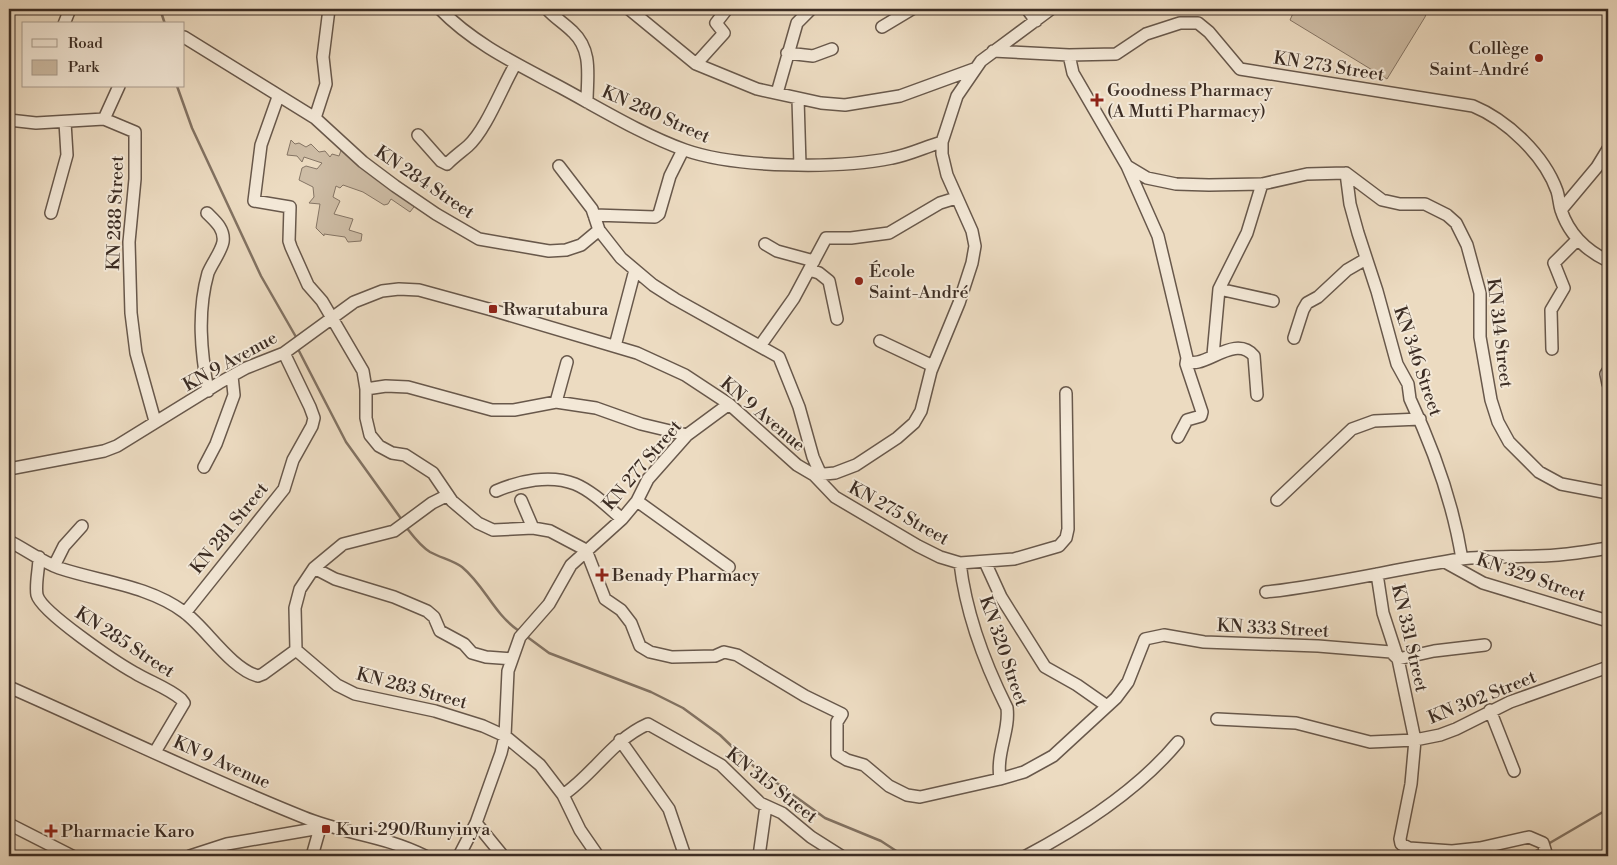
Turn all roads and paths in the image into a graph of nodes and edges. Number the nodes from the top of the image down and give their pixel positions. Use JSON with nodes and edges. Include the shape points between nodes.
{"nodes":[{"id":1,"x":70,"y":9,"type":"edge"},
{"id":2,"x":329,"y":9,"type":"edge"},
{"id":3,"x":440,"y":9,"type":"edge"},
{"id":4,"x":547,"y":9,"type":"edge"},
{"id":5,"x":631,"y":9,"type":"edge"},
{"id":6,"x":727,"y":9,"type":"edge"},
{"id":7,"x":811,"y":9,"type":"edge"},
{"id":8,"x":912,"y":9,"type":"edge"},
{"id":9,"x":1027,"y":9,"type":"edge"},
{"id":10,"x":1051,"y":9,"type":"edge"},
{"id":11,"x":1036,"y":21,"type":"junction"},
{"id":12,"x":65,"y":22,"type":"edge"},
{"id":13,"x":882,"y":27,"type":"dead end"},
{"id":14,"x":185,"y":39,"type":"edge"},
{"id":15,"x":832,"y":49,"type":"dead end"},
{"id":16,"x":993,"y":52,"type":"junction"},
{"id":17,"x":787,"y":53,"type":"junction"},
{"id":18,"x":1069,"y":55,"type":"junction"},
{"id":19,"x":696,"y":64,"type":"junction"},
{"id":20,"x":515,"y":65,"type":"junction"},
{"id":21,"x":974,"y":69,"type":"junction"},
{"id":22,"x":117,"y":88,"type":"edge"},
{"id":23,"x":777,"y":93,"type":"junction"},
{"id":24,"x":278,"y":97,"type":"junction"},
{"id":25,"x":798,"y":98,"type":"junction"},
{"id":26,"x":587,"y":102,"type":"junction"},
{"id":27,"x":315,"y":118,"type":"junction"},
{"id":28,"x":104,"y":119,"type":"junction"},
{"id":29,"x":9,"y":120,"type":"edge"},
{"id":30,"x":65,"y":122,"type":"junction"},
{"id":31,"x":418,"y":135,"type":"dead end"},
{"id":32,"x":942,"y":142,"type":"junction"},
{"id":33,"x":1608,"y":149,"type":"edge"},
{"id":34,"x":683,"y":150,"type":"junction"},
{"id":35,"x":800,"y":165,"type":"junction"},
{"id":36,"x":559,"y":166,"type":"dead end"},
{"id":37,"x":1127,"y":166,"type":"junction"},
{"id":38,"x":1346,"y":173,"type":"junction"},
{"id":39,"x":1262,"y":184,"type":"junction"},
{"id":40,"x":956,"y":198,"type":"junction"},
{"id":41,"x":1561,"y":210,"type":"junction"},
{"id":42,"x":51,"y":213,"type":"dead end"},
{"id":43,"x":207,"y":213,"type":"dead end"},
{"id":44,"x":594,"y":215,"type":"junction"},
{"id":45,"x":599,"y":230,"type":"junction"},
{"id":46,"x":1578,"y":240,"type":"junction"},
{"id":47,"x":766,"y":244,"type":"dead end"},
{"id":48,"x":1366,"y":259,"type":"junction"},
{"id":49,"x":1608,"y":261,"type":"edge"},
{"id":50,"x":812,"y":266,"type":"junction"},
{"id":51,"x":635,"y":270,"type":"junction"},
{"id":52,"x":1219,"y":289,"type":"junction"},
{"id":53,"x":1274,"y":301,"type":"dead end"},
{"id":54,"x":837,"y":319,"type":"dead end"},
{"id":55,"x":332,"y":320,"type":"junction"},
{"id":56,"x":1294,"y":338,"type":"dead end"},
{"id":57,"x":880,"y":341,"type":"dead end"},
{"id":58,"x":615,"y":346,"type":"junction"},
{"id":59,"x":760,"y":346,"type":"junction"},
{"id":60,"x":1552,"y":349,"type":"dead end"},
{"id":61,"x":284,"y":353,"type":"junction"},
{"id":62,"x":1213,"y":355,"type":"junction"},
{"id":63,"x":567,"y":362,"type":"dead end"},
{"id":64,"x":1186,"y":364,"type":"junction"},
{"id":65,"x":933,"y":366,"type":"junction"},
{"id":66,"x":1608,"y":372,"type":"edge"},
{"id":67,"x":232,"y":376,"type":"junction"},
{"id":68,"x":1608,"y":384,"type":"edge"},
{"id":69,"x":366,"y":390,"type":"junction"},
{"id":70,"x":208,"y":391,"type":"junction"},
{"id":71,"x":1066,"y":393,"type":"dead end"},
{"id":72,"x":1257,"y":395,"type":"dead end"},
{"id":73,"x":556,"y":402,"type":"junction"},
{"id":74,"x":729,"y":404,"type":"junction"},
{"id":75,"x":1420,"y":419,"type":"junction"},
{"id":76,"x":155,"y":421,"type":"junction"},
{"id":77,"x":687,"y":435,"type":"junction"},
{"id":78,"x":1178,"y":437,"type":"dead end"},
{"id":79,"x":204,"y":467,"type":"dead end"},
{"id":80,"x":9,"y":469,"type":"edge"},
{"id":81,"x":818,"y":475,"type":"junction"},
{"id":82,"x":496,"y":491,"type":"dead end"},
{"id":83,"x":1608,"y":493,"type":"edge"},
{"id":84,"x":448,"y":496,"type":"junction"},
{"id":85,"x":521,"y":500,"type":"dead end"},
{"id":86,"x":1277,"y":500,"type":"dead end"},
{"id":87,"x":637,"y":501,"type":"junction"},
{"id":88,"x":622,"y":519,"type":"junction"},
{"id":89,"x":82,"y":526,"type":"dead end"},
{"id":90,"x":533,"y":528,"type":"junction"},
{"id":91,"x":9,"y":541,"type":"edge"},
{"id":92,"x":1608,"y":548,"type":"edge"},
{"id":93,"x":586,"y":550,"type":"junction"},
{"id":94,"x":39,"y":557,"type":"junction"},
{"id":95,"x":1462,"y":559,"type":"junction"},
{"id":96,"x":985,"y":562,"type":"junction"},
{"id":97,"x":1445,"y":562,"type":"junction"},
{"id":98,"x":960,"y":563,"type":"junction"},
{"id":99,"x":54,"y":566,"type":"junction"},
{"id":100,"x":729,"y":567,"type":"dead end"},
{"id":101,"x":314,"y":568,"type":"junction"},
{"id":102,"x":1377,"y":574,"type":"junction"},
{"id":103,"x":1266,"y":592,"type":"dead end"},
{"id":104,"x":185,"y":613,"type":"junction"},
{"id":105,"x":1608,"y":620,"type":"edge"},
{"id":106,"x":1485,"y":646,"type":"dead end"},
{"id":107,"x":296,"y":650,"type":"junction"},
{"id":108,"x":512,"y":659,"type":"junction"},
{"id":109,"x":1398,"y":659,"type":"junction"},
{"id":110,"x":1608,"y":667,"type":"edge"},
{"id":111,"x":9,"y":688,"type":"edge"},
{"id":112,"x":1107,"y":706,"type":"junction"},
{"id":113,"x":1490,"y":710,"type":"junction"},
{"id":114,"x":1217,"y":719,"type":"dead end"},
{"id":115,"x":505,"y":736,"type":"junction"},
{"id":116,"x":620,"y":740,"type":"junction"},
{"id":117,"x":1415,"y":740,"type":"junction"},
{"id":118,"x":1178,"y":742,"type":"dead end"},
{"id":119,"x":155,"y":752,"type":"junction"},
{"id":120,"x":1514,"y":771,"type":"dead end"},
{"id":121,"x":1000,"y":779,"type":"junction"},
{"id":122,"x":563,"y":795,"type":"junction"},
{"id":123,"x":766,"y":806,"type":"junction"},
{"id":124,"x":476,"y":823,"type":"junction"},
{"id":125,"x":9,"y":824,"type":"edge"},
{"id":126,"x":322,"y":827,"type":"junction"},
{"id":127,"x":1544,"y":849,"type":"edge"},
{"id":128,"x":403,"y":852,"type":"edge"},
{"id":129,"x":71,"y":856,"type":"edge"},
{"id":130,"x":190,"y":856,"type":"edge"},
{"id":131,"x":312,"y":856,"type":"edge"},
{"id":132,"x":425,"y":856,"type":"edge"},
{"id":133,"x":459,"y":856,"type":"edge"},
{"id":134,"x":503,"y":856,"type":"edge"},
{"id":135,"x":598,"y":856,"type":"edge"},
{"id":136,"x":686,"y":856,"type":"edge"},
{"id":137,"x":759,"y":856,"type":"edge"},
{"id":138,"x":841,"y":856,"type":"edge"},
{"id":139,"x":1026,"y":856,"type":"edge"}],
"edges":[{"from":1,"to":12,"type":"street"},
{"from":2,"to":27,"type":"street","via":[[323,57],[326,84]]},
{"from":3,"to":20,"type":"street","name":"KN 280 Street","via":[[468,34]]},
{"from":4,"to":26,"type":"street","via":[[582,41],[586,50]]},
{"from":5,"to":19,"type":"street"},
{"from":6,"to":19,"type":"street","via":[[716,23],[724,33]]},
{"from":7,"to":17,"type":"street","via":[[797,23]]},
{"from":8,"to":13,"type":"street"},
{"from":9,"to":11,"type":"street"},
{"from":10,"to":11,"type":"street"},
{"from":11,"to":16,"type":"street"},
{"from":14,"to":24,"type":"street","name":"KN 284 Street"},
{"from":15,"to":17,"type":"street","via":[[813,56]]},
{"from":16,"to":18,"type":"street","name":"KN 273 Street"},
{"from":16,"to":21,"type":"street"},
{"from":17,"to":23,"type":"street"},
{"from":18,"to":37,"type":"street","via":[[1073,73]]},
{"from":18,"to":41,"type":"street","name":"KN 273 Street","via":[[1116,54],[1146,34],[1180,23],[1198,23],[1240,69],[1473,106],[1492,114],[1530,150],[1557,191]]},
{"from":19,"to":23,"type":"street","via":[[736,81]]},
{"from":20,"to":26,"type":"street","name":"KN 280 Street"},
{"from":20,"to":31,"type":"street","via":[[486,120],[468,146],[447,164]]},
{"from":21,"to":25,"type":"street","via":[[900,96],[866,103],[834,105]]},
{"from":21,"to":32,"type":"street","via":[[958,96]]},
{"from":22,"to":28,"type":"street"},
{"from":23,"to":25,"type":"street"},
{"from":24,"to":27,"type":"street","name":"KN 284 Street"},
{"from":24,"to":55,"type":"street","via":[[261,145],[254,201],[290,207],[288,241],[308,286],[322,301]]},
{"from":25,"to":35,"type":"street"},
{"from":26,"to":34,"type":"street","name":"KN 280 Street"},
{"from":27,"to":45,"type":"street","name":"KN 284 Street","via":[[395,186],[479,239],[548,251],[566,250],[581,245]]},
{"from":28,"to":30,"type":"street","name":"KN 288 Street"},
{"from":28,"to":76,"type":"street","name":"KN 288 Street","via":[[131,129],[137,135],[129,242],[131,312],[136,353]]},
{"from":29,"to":30,"type":"street","name":"KN 288 Street"},
{"from":30,"to":42,"type":"street","via":[[67,155]]},
{"from":32,"to":35,"type":"street","name":"KN 280 Street","via":[[868,162]]},
{"from":32,"to":40,"type":"street","via":[[947,175]]},
{"from":33,"to":41,"type":"street"},
{"from":34,"to":35,"type":"street","name":"KN 280 Street","via":[[725,160]]},
{"from":34,"to":44,"type":"street","via":[[670,176],[659,214],[655,217]]},
{"from":36,"to":44,"type":"street"},
{"from":37,"to":39,"type":"street","via":[[1148,178],[1176,184]]},
{"from":37,"to":64,"type":"street","via":[[1158,236]]},
{"from":38,"to":39,"type":"street","via":[[1308,174]]},
{"from":38,"to":48,"type":"street","name":"KN 346 Street","via":[[1350,204]]},
{"from":38,"to":83,"type":"street","name":"KN 314 Street","via":[[1382,200],[1434,206],[1456,223],[1467,245],[1480,293],[1480,337],[1491,400],[1509,442],[1539,472],[1561,484]]},
{"from":39,"to":52,"type":"street","via":[[1247,232]]},
{"from":40,"to":50,"type":"street","via":[[940,203],[889,234],[826,238]]},
{"from":40,"to":65,"type":"street","via":[[972,231],[975,246],[959,302]]},
{"from":41,"to":46,"type":"street","name":"KN 273 Street","via":[[1570,231]]},
{"from":43,"to":70,"type":"street","via":[[220,226],[223,242],[208,272],[202,317],[201,354]]},
{"from":44,"to":45,"type":"street"},
{"from":45,"to":51,"type":"street"},
{"from":46,"to":49,"type":"street","name":"KN 273 Street","via":[[1593,254]]},
{"from":46,"to":60,"type":"street","via":[[1554,263],[1564,288],[1551,310]]},
{"from":47,"to":50,"type":"street"},
{"from":48,"to":56,"type":"street","via":[[1347,270],[1307,303]]},
{"from":48,"to":75,"type":"street","name":"KN 346 Street","via":[[1393,350]]},
{"from":50,"to":54,"type":"street","via":[[829,281]]},
{"from":50,"to":59,"type":"street"},
{"from":51,"to":58,"type":"street"},
{"from":51,"to":59,"type":"street","via":[[695,311]]},
{"from":52,"to":53,"type":"street"},
{"from":52,"to":62,"type":"street"},
{"from":55,"to":58,"type":"street","name":"KN 9 Avenue","via":[[354,302],[368,296],[399,289],[419,290]]},
{"from":55,"to":61,"type":"street","name":"KN 9 Avenue"},
{"from":55,"to":69,"type":"street","via":[[360,365]]},
{"from":57,"to":65,"type":"street"},
{"from":58,"to":74,"type":"street","name":"KN 9 Avenue","via":[[685,375]]},
{"from":59,"to":81,"type":"street","via":[[779,357],[799,407]]},
{"from":61,"to":67,"type":"street","name":"KN 9 Avenue"},
{"from":61,"to":104,"type":"street","name":"KN 281 Street","via":[[310,407],[314,418],[312,426],[293,460],[284,489]]},
{"from":62,"to":64,"type":"street","via":[[1197,363]]},
{"from":62,"to":72,"type":"street","via":[[1228,350],[1250,352],[1254,356]]},
{"from":63,"to":73,"type":"street"},
{"from":64,"to":78,"type":"street","via":[[1202,412],[1201,416],[1187,420]]},
{"from":65,"to":81,"type":"street","via":[[924,402],[914,423],[856,465]]},
{"from":66,"to":68,"type":"street"},
{"from":67,"to":70,"type":"street","name":"KN 9 Avenue"},
{"from":67,"to":79,"type":"street","via":[[234,395]]},
{"from":69,"to":73,"type":"street","via":[[408,386],[492,410],[514,410]]},
{"from":69,"to":84,"type":"street","via":[[366,418],[370,435],[378,446],[420,463],[433,473]]},
{"from":70,"to":76,"type":"street","name":"KN 9 Avenue"},
{"from":71,"to":96,"type":"street","name":"KN 275 Street","via":[[1066,538],[1059,546],[1014,559]]},
{"from":73,"to":77,"type":"street","via":[[596,408],[641,424]]},
{"from":74,"to":77,"type":"street","name":"KN 277 Street"},
{"from":74,"to":81,"type":"street","name":"KN 9 Avenue","via":[[791,460]]},
{"from":75,"to":86,"type":"street","via":[[1374,421],[1352,429]]},
{"from":75,"to":95,"type":"street","name":"KN 346 Street","via":[[1446,487]]},
{"from":76,"to":80,"type":"street","name":"KN 9 Avenue","via":[[104,451]]},
{"from":77,"to":87,"type":"street","name":"KN 277 Street","via":[[648,479]]},
{"from":81,"to":98,"type":"street","name":"KN 275 Street","via":[[835,497],[918,546]]},
{"from":82,"to":88,"type":"street","via":[[518,481],[564,481],[587,491]]},
{"from":84,"to":90,"type":"street","via":[[470,517],[493,530]]},
{"from":84,"to":101,"type":"street","via":[[432,503],[394,531],[343,544]]},
{"from":85,"to":90,"type":"street"},
{"from":87,"to":88,"type":"street","name":"KN 277 Street"},
{"from":87,"to":100,"type":"street"},
{"from":88,"to":93,"type":"street","name":"KN 277 Street"},
{"from":89,"to":99,"type":"street","via":[[64,546]]},
{"from":90,"to":93,"type":"street","via":[[550,531]]},
{"from":91,"to":94,"type":"street"},
{"from":92,"to":95,"type":"street","via":[[1584,553]]},
{"from":93,"to":108,"type":"street","name":"KN 277 Street","via":[[571,565],[549,604],[526,628]]},
{"from":93,"to":121,"type":"street","via":[[605,599],[621,610],[640,646],[672,657],[715,656],[724,652],[737,655],[842,714],[838,722],[837,754],[864,765],[889,786],[920,797]]},
{"from":94,"to":99,"type":"street"},
{"from":94,"to":119,"type":"street","name":"KN 285 Street","via":[[37,594],[48,611],[132,671],[184,703]]},
{"from":95,"to":97,"type":"street"},
{"from":96,"to":98,"type":"street","name":"KN 275 Street"},
{"from":96,"to":112,"type":"street","via":[[1001,597],[1045,667]]},
{"from":97,"to":102,"type":"street"},
{"from":97,"to":105,"type":"street","name":"KN 329 Street","via":[[1483,583]]},
{"from":98,"to":121,"type":"street","name":"KN 320 Street","via":[[974,630],[1007,708],[1009,719],[999,759]]},
{"from":99,"to":104,"type":"street","via":[[159,596]]},
{"from":101,"to":107,"type":"street","via":[[300,589],[295,608]]},
{"from":101,"to":108,"type":"street","via":[[335,579],[428,611],[440,631],[472,652],[486,658]]},
{"from":102,"to":103,"type":"street"},
{"from":102,"to":109,"type":"street","name":"KN 331 Street","via":[[1383,613]]},
{"from":104,"to":107,"type":"street","via":[[252,675],[262,674]]},
{"from":106,"to":109,"type":"street","via":[[1434,651]]},
{"from":107,"to":115,"type":"street","name":"KN 283 Street","via":[[337,685],[354,694],[435,711]]},
{"from":108,"to":115,"type":"street","name":"KN 277 Street","via":[[508,671]]},
{"from":109,"to":112,"type":"street","name":"KN 333 Street","via":[[1392,652],[1204,642],[1164,635],[1145,639],[1128,682]]},
{"from":109,"to":117,"type":"street","name":"KN 331 Street"},
{"from":110,"to":113,"type":"street","name":"KN 302 Street"},
{"from":111,"to":119,"type":"street","name":"KN 9 Avenue"},
{"from":112,"to":121,"type":"street","via":[[1053,756],[1024,772]]},
{"from":113,"to":117,"type":"street","name":"KN 302 Street","via":[[1456,729]]},
{"from":113,"to":120,"type":"street"},
{"from":114,"to":117,"type":"street","name":"KN 302 Street","via":[[1296,723],[1370,742]]},
{"from":115,"to":122,"type":"street","name":"KN 283 Street","via":[[540,765]]},
{"from":115,"to":124,"type":"street","name":"KN 277 Street","via":[[494,779]]},
{"from":116,"to":122,"type":"street","name":"KN 315 Street"},
{"from":116,"to":123,"type":"street","name":"KN 315 Street","via":[[648,724],[721,765],[750,795]]},
{"from":116,"to":136,"type":"street","via":[[669,809]]},
{"from":117,"to":127,"type":"street","name":"KN 331 Street","via":[[1401,844],[1409,848],[1452,851],[1530,836]]},
{"from":118,"to":139,"type":"street","via":[[1145,778]]},
{"from":119,"to":126,"type":"street","name":"KN 9 Avenue"},
{"from":122,"to":135,"type":"street","name":"KN 283 Street","via":[[580,830]]},
{"from":123,"to":137,"type":"street"},
{"from":123,"to":138,"type":"street","name":"KN 315 Street","via":[[782,813],[811,838]]},
{"from":124,"to":133,"type":"street","name":"KN 277 Street"},
{"from":124,"to":134,"type":"street"},
{"from":125,"to":129,"type":"street"},
{"from":126,"to":128,"type":"street","name":"KN 9 Avenue","via":[[374,836]]},
{"from":126,"to":130,"type":"street","via":[[227,844]]},
{"from":126,"to":131,"type":"street"},
{"from":128,"to":132,"type":"street","name":"KN 9 Avenue"}]}
